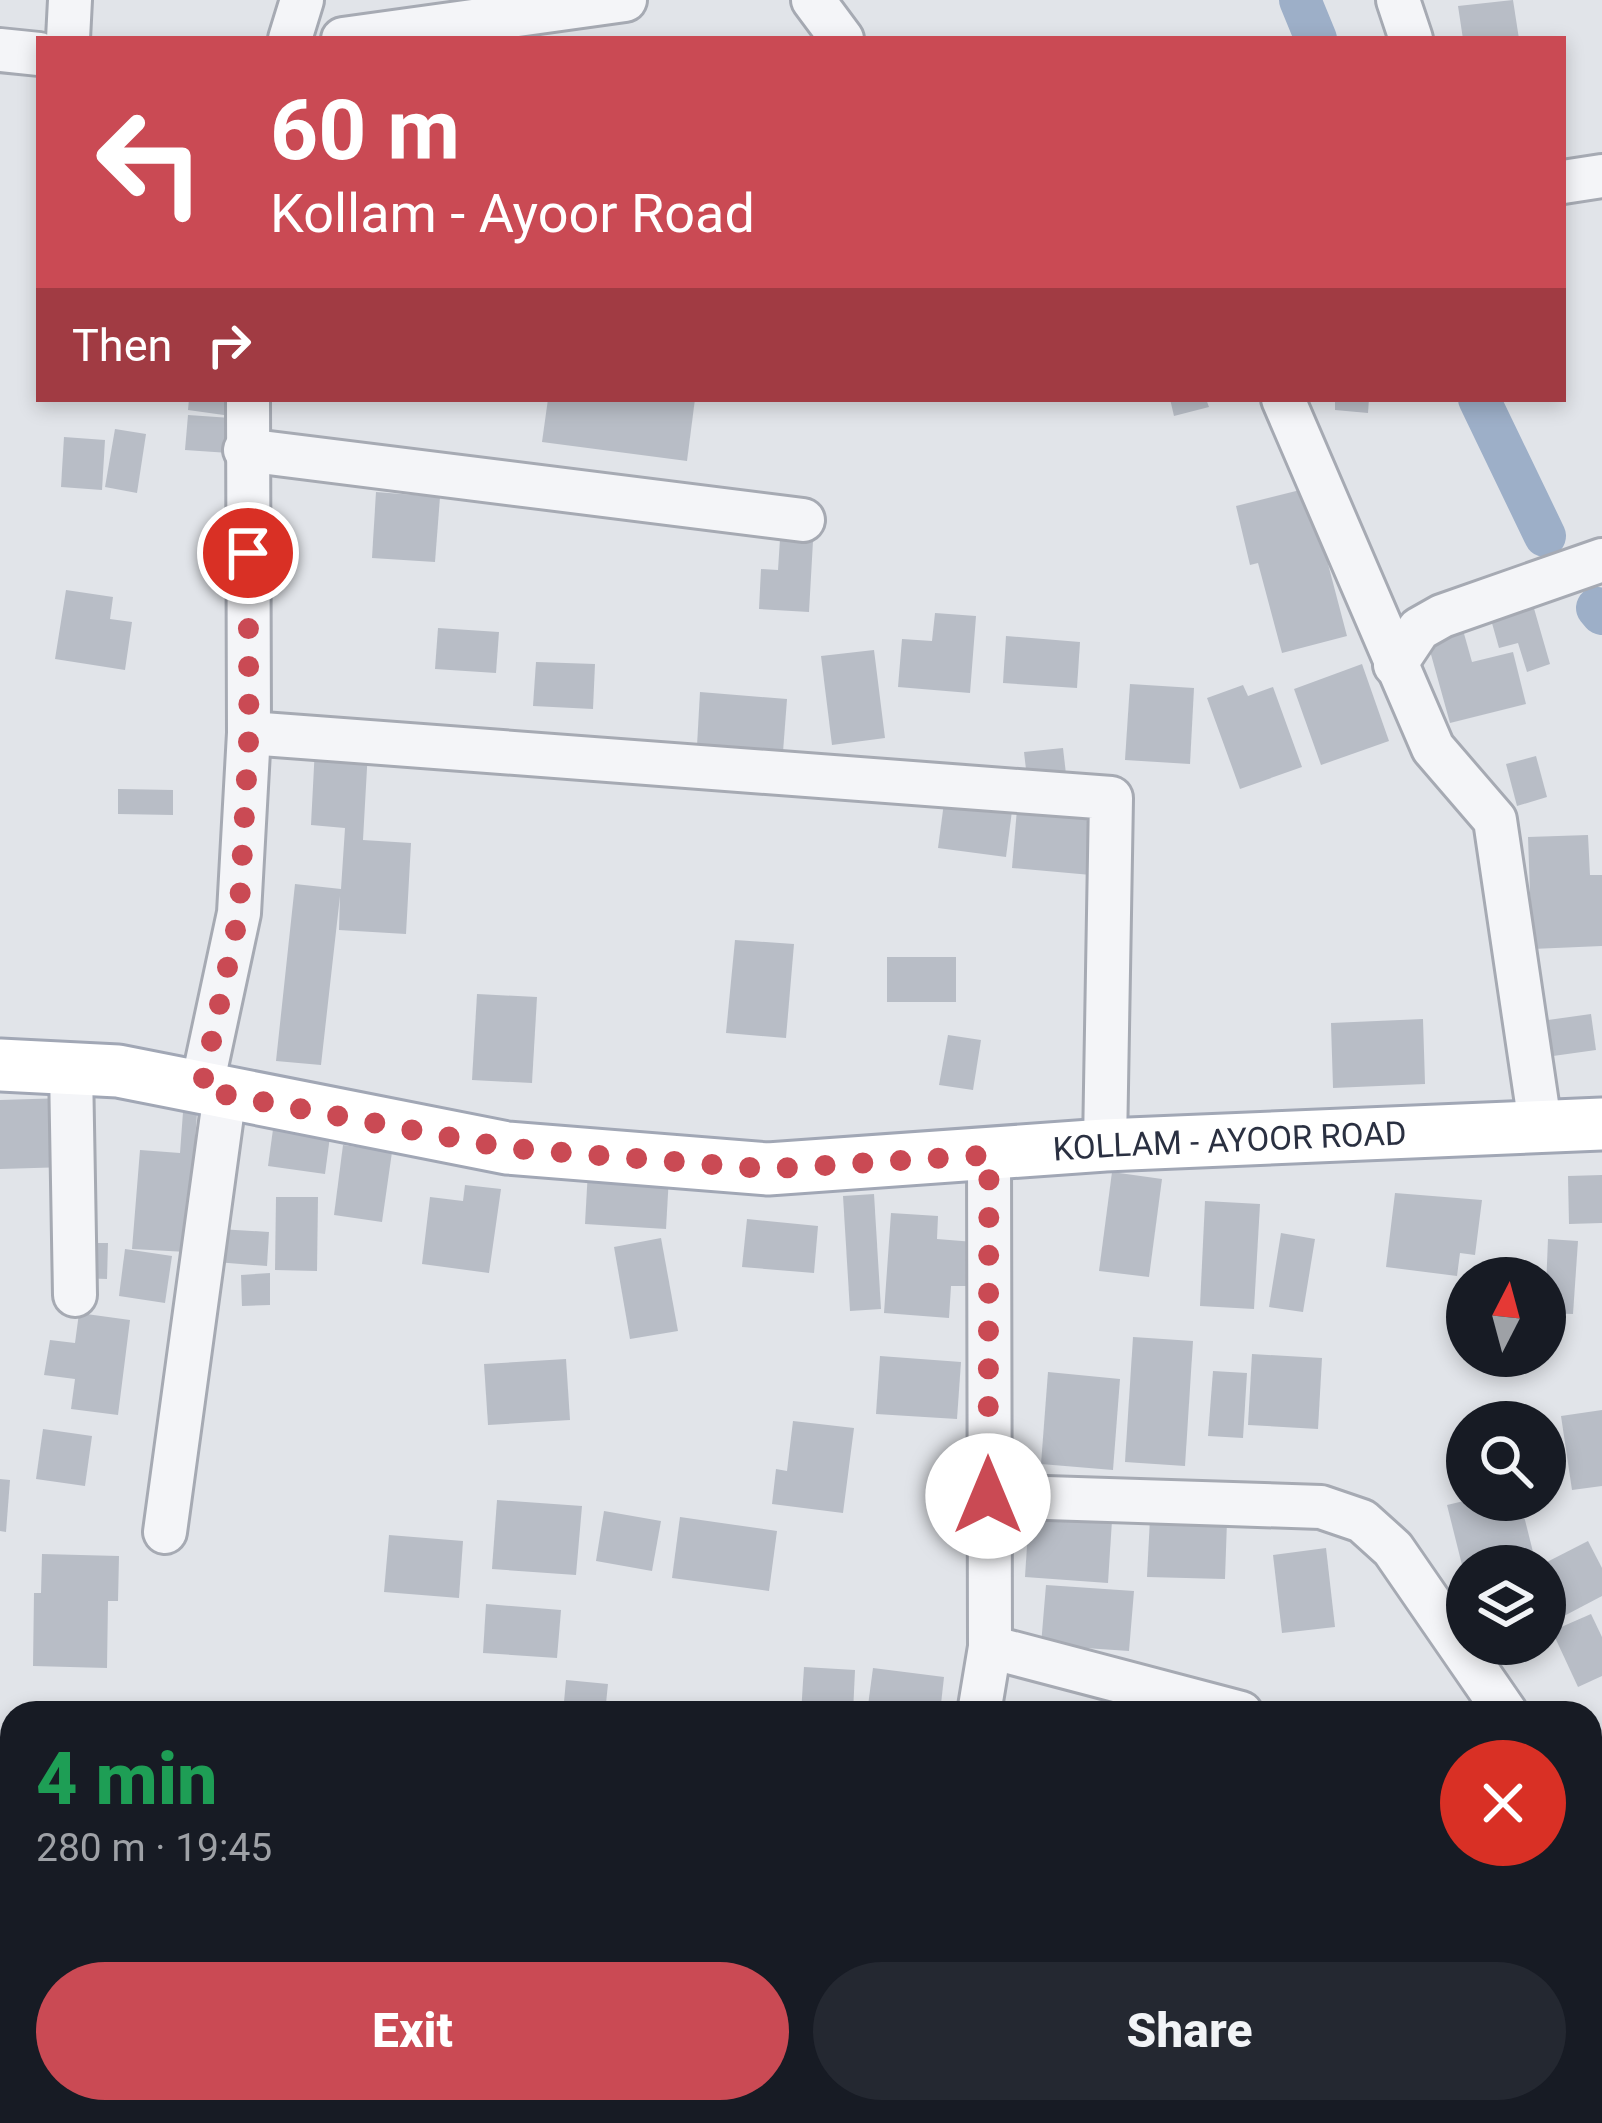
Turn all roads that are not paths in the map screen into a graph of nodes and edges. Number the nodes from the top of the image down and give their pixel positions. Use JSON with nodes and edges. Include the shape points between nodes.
{"nodes":[{"id":1,"x":70,"y":0,"type":"edge"},
{"id":2,"x":302,"y":0,"type":"edge"},
{"id":3,"x":625,"y":0,"type":"edge"},
{"id":4,"x":813,"y":0,"type":"edge"},
{"id":5,"x":1398,"y":0,"type":"edge"},
{"id":6,"x":68,"y":36,"type":"edge"},
{"id":7,"x":291,"y":36,"type":"edge"},
{"id":8,"x":365,"y":36,"type":"edge"},
{"id":9,"x":840,"y":36,"type":"edge"},
{"id":10,"x":1410,"y":36,"type":"edge"},
{"id":11,"x":0,"y":50,"type":"edge"},
{"id":12,"x":36,"y":54,"type":"edge"},
{"id":13,"x":1602,"y":176,"type":"edge"},
{"id":14,"x":1566,"y":182,"type":"edge"},
{"id":15,"x":248,"y":402,"type":"edge"},
{"id":16,"x":1284,"y":402,"type":"edge"},
{"id":17,"x":245,"y":450,"type":"junction"},
{"id":18,"x":802,"y":520,"type":"dead end"},
{"id":19,"x":1602,"y":560,"type":"edge"},
{"id":20,"x":1395,"y":665,"type":"junction"},
{"id":21,"x":249,"y":733,"type":"junction"},
{"id":22,"x":0,"y":1065,"type":"edge"},
{"id":23,"x":70,"y":1068,"type":"junction"},
{"id":24,"x":213,"y":1092,"type":"junction"},
{"id":25,"x":1540,"y":1124,"type":"junction"},
{"id":26,"x":1602,"y":1124,"type":"edge"},
{"id":27,"x":1105,"y":1145,"type":"junction"},
{"id":28,"x":989,"y":1155,"type":"junction"},
{"id":29,"x":75,"y":1294,"type":"dead end"},
{"id":30,"x":988,"y":1496,"type":"junction"},
{"id":31,"x":165,"y":1532,"type":"dead end"},
{"id":32,"x":989,"y":1647,"type":"junction"},
{"id":33,"x":981,"y":1701,"type":"edge"},
{"id":34,"x":1195,"y":1701,"type":"edge"},
{"id":35,"x":1498,"y":1701,"type":"edge"}],
"edges":[{"from":1,"to":6,"type":"street"},
{"from":2,"to":7,"type":"street"},
{"from":3,"to":8,"type":"street"},
{"from":4,"to":9,"type":"street"},
{"from":5,"to":10,"type":"street"},
{"from":11,"to":12,"type":"street"},
{"from":13,"to":14,"type":"street"},
{"from":15,"to":17,"type":"street"},
{"from":16,"to":20,"type":"street"},
{"from":17,"to":18,"type":"street"},
{"from":17,"to":21,"type":"street"},
{"from":19,"to":20,"type":"street","via":[[1442,616],[1419,629]]},
{"from":20,"to":25,"type":"street","via":[[1433,748],[1495,820]]},
{"from":21,"to":24,"type":"street","via":[[239,914]]},
{"from":21,"to":27,"type":"street","via":[[1111,798]]},
{"from":22,"to":23,"type":"main road","name":"KOLLAM - AYOOR ROAD"},
{"from":23,"to":24,"type":"main road","name":"KOLLAM - AYOOR ROAD"},
{"from":23,"to":29,"type":"street"},
{"from":24,"to":28,"type":"main road","name":"KOLLAM - AYOOR ROAD","via":[[507,1148],[744,1167]]},
{"from":24,"to":31,"type":"street"},
{"from":25,"to":26,"type":"main road","name":"KOLLAM - AYOOR ROAD"},
{"from":25,"to":27,"type":"main road","name":"KOLLAM - AYOOR ROAD"},
{"from":27,"to":28,"type":"main road","name":"KOLLAM - AYOOR ROAD"},
{"from":28,"to":30,"type":"street"},
{"from":30,"to":32,"type":"street"},
{"from":30,"to":35,"type":"street","via":[[1321,1508],[1362,1521],[1393,1549]]},
{"from":32,"to":33,"type":"street"},
{"from":32,"to":34,"type":"street"}]}
